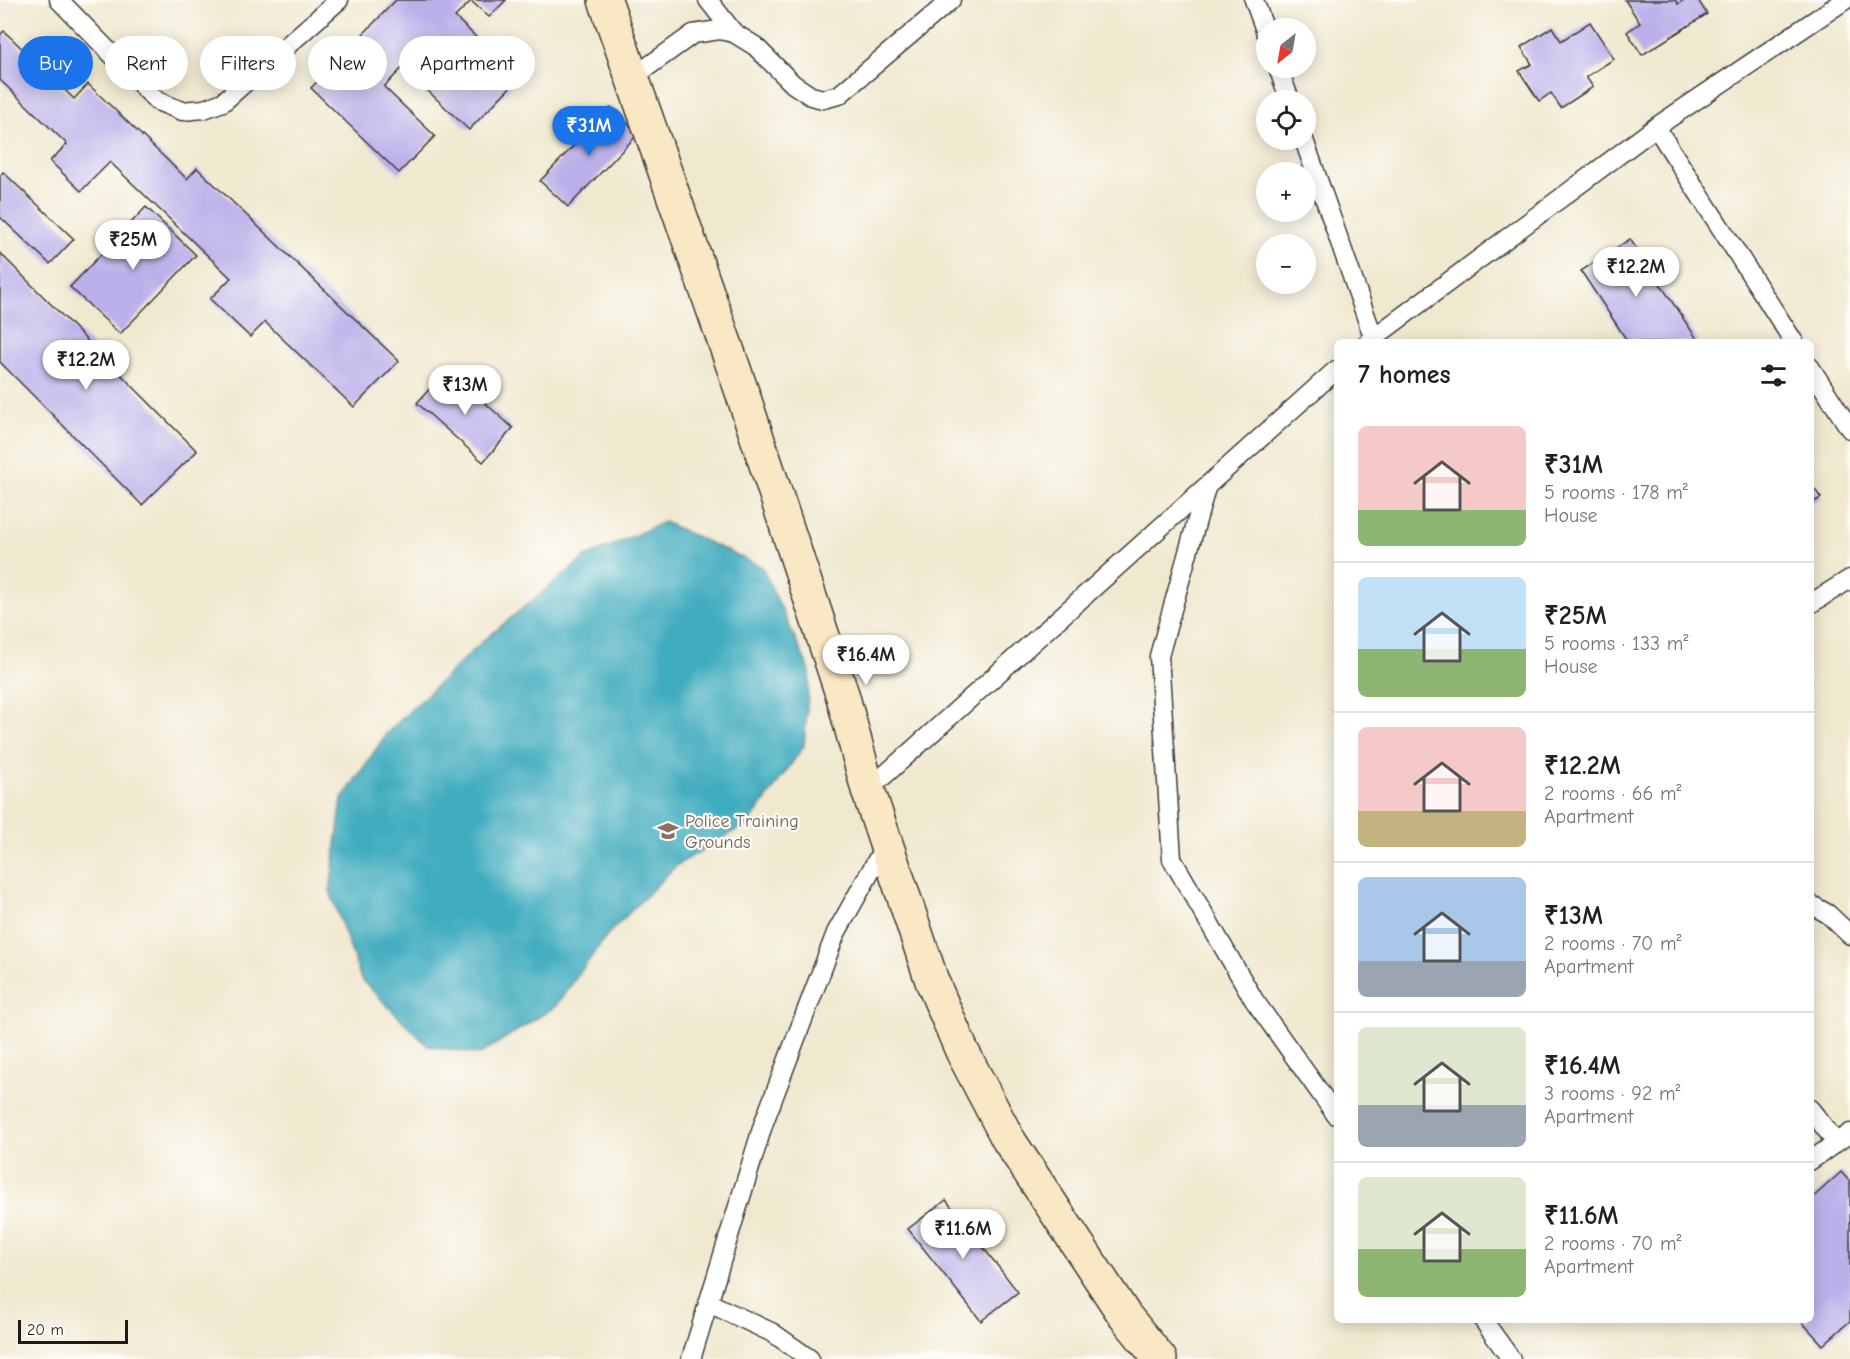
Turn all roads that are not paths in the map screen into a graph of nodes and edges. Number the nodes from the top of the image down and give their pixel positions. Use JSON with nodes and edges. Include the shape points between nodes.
{"nodes":[{"id":1,"x":59,"y":0,"type":"edge"},
{"id":2,"x":339,"y":0,"type":"edge"},
{"id":3,"x":605,"y":0,"type":"edge"},
{"id":4,"x":708,"y":0,"type":"edge"},
{"id":5,"x":951,"y":0,"type":"edge"},
{"id":6,"x":1254,"y":0,"type":"edge"},
{"id":7,"x":1845,"y":0,"type":"edge"},
{"id":8,"x":1261,"y":18,"type":"edge"},
{"id":9,"x":734,"y":33,"type":"junction"},
{"id":10,"x":632,"y":78,"type":"junction"},
{"id":11,"x":1656,"y":127,"type":"junction"},
{"id":12,"x":1307,"y":150,"type":"edge"},
{"id":13,"x":1372,"y":339,"type":"edge"},
{"id":14,"x":1373,"y":339,"type":"edge"},
{"id":15,"x":1792,"y":339,"type":"edge"},
{"id":16,"x":1334,"y":372,"type":"edge"},
{"id":17,"x":1814,"y":373,"type":"edge"},
{"id":18,"x":1850,"y":429,"type":"edge"},
{"id":19,"x":1206,"y":488,"type":"junction"},
{"id":20,"x":1850,"y":579,"type":"edge"},
{"id":21,"x":1814,"y":602,"type":"edge"},
{"id":22,"x":868,"y":790,"type":"junction"},
{"id":23,"x":886,"y":844,"type":"junction"},
{"id":24,"x":1814,"y":906,"type":"edge"},
{"id":25,"x":1850,"y":935,"type":"edge"},
{"id":26,"x":1334,"y":1112,"type":"edge"},
{"id":27,"x":1814,"y":1112,"type":"edge"},
{"id":28,"x":1843,"y":1137,"type":"edge"},
{"id":29,"x":1814,"y":1158,"type":"edge"},
{"id":30,"x":709,"y":1303,"type":"junction"},
{"id":31,"x":1485,"y":1323,"type":"edge"},
{"id":32,"x":691,"y":1359,"type":"edge"},
{"id":33,"x":810,"y":1359,"type":"edge"},
{"id":34,"x":1160,"y":1359,"type":"edge"},
{"id":35,"x":1511,"y":1359,"type":"edge"}],
"edges":[{"from":1,"to":2,"type":"lane","via":[[157,101],[183,111],[204,110],[223,102]]},
{"from":3,"to":10,"type":"street"},
{"from":4,"to":9,"type":"lane"},
{"from":5,"to":9,"type":"lane","via":[[839,95],[823,99],[793,84],[755,46]]},
{"from":6,"to":8,"type":"lane"},
{"from":7,"to":11,"type":"lane"},
{"from":9,"to":10,"type":"lane","via":[[719,30],[693,34]]},
{"from":10,"to":22,"type":"street","via":[[843,697]]},
{"from":11,"to":14,"type":"lane"},
{"from":11,"to":15,"type":"lane"},
{"from":12,"to":13,"type":"lane"},
{"from":16,"to":19,"type":"lane"},
{"from":17,"to":18,"type":"lane"},
{"from":19,"to":22,"type":"lane"},
{"from":19,"to":26,"type":"lane","via":[[1159,656],[1172,859],[1254,1000]]},
{"from":20,"to":21,"type":"lane"},
{"from":22,"to":23,"type":"street"},
{"from":23,"to":30,"type":"lane","via":[[836,933],[764,1122]]},
{"from":23,"to":34,"type":"street","via":[[932,981],[1008,1139],[1125,1316]]},
{"from":24,"to":25,"type":"lane"},
{"from":27,"to":28,"type":"lane"},
{"from":28,"to":29,"type":"lane"},
{"from":30,"to":32,"type":"lane"},
{"from":30,"to":33,"type":"lane","via":[[773,1333]]},
{"from":31,"to":35,"type":"lane"}]}
